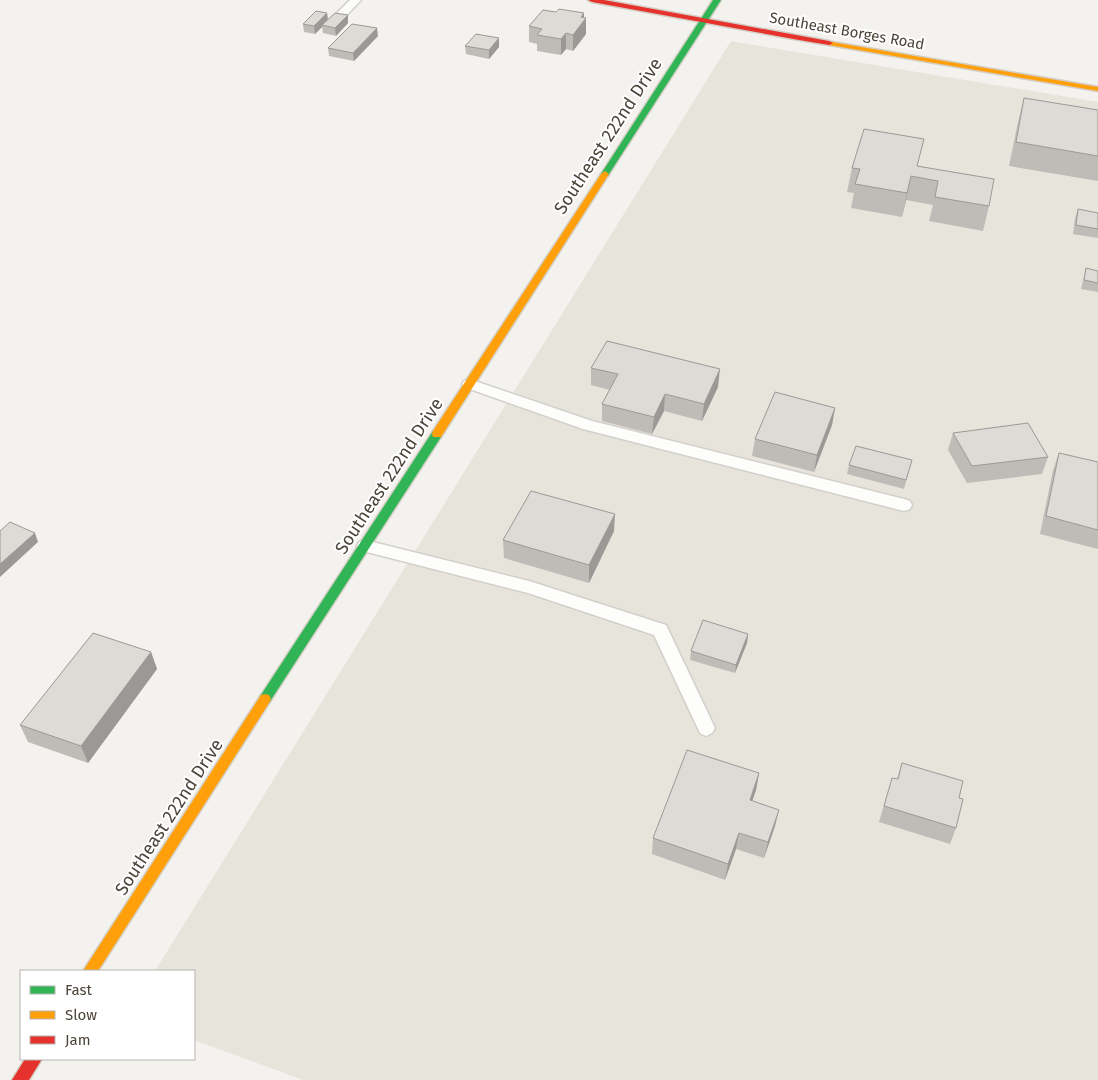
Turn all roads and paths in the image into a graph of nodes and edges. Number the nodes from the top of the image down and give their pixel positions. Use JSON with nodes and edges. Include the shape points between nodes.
{"nodes":[{"id":1,"x":356,"y":0,"type":"edge"},
{"id":2,"x":592,"y":0,"type":"edge"},
{"id":3,"x":717,"y":0,"type":"edge"},
{"id":4,"x":339,"y":17,"type":"edge"},
{"id":5,"x":703,"y":22,"type":"junction"},
{"id":6,"x":1098,"y":89,"type":"edge"},
{"id":7,"x":469,"y":384,"type":"junction"},
{"id":8,"x":904,"y":505,"type":"dead end"},
{"id":9,"x":365,"y":546,"type":"junction"},
{"id":10,"x":706,"y":728,"type":"dead end"},
{"id":11,"x":91,"y":970,"type":"edge"},
{"id":12,"x":33,"y":1060,"type":"edge"},
{"id":13,"x":20,"y":1080,"type":"edge"}],
"edges":[{"from":1,"to":4,"type":"lane"},
{"from":2,"to":5,"type":"main road","name":"Southeast Borges Road"},
{"from":3,"to":5,"type":"main road","name":"Southeast 222nd Drive"},
{"from":5,"to":6,"type":"main road","name":"Southeast Borges Road"},
{"from":5,"to":7,"type":"main road","name":"Southeast 222nd Drive"},
{"from":7,"to":8,"type":"lane","via":[[588,425]]},
{"from":7,"to":9,"type":"main road","name":"Southeast 222nd Drive"},
{"from":9,"to":10,"type":"lane","via":[[529,587],[660,630]]},
{"from":9,"to":11,"type":"main road","name":"Southeast 222nd Drive"},
{"from":12,"to":13,"type":"main road"}]}
